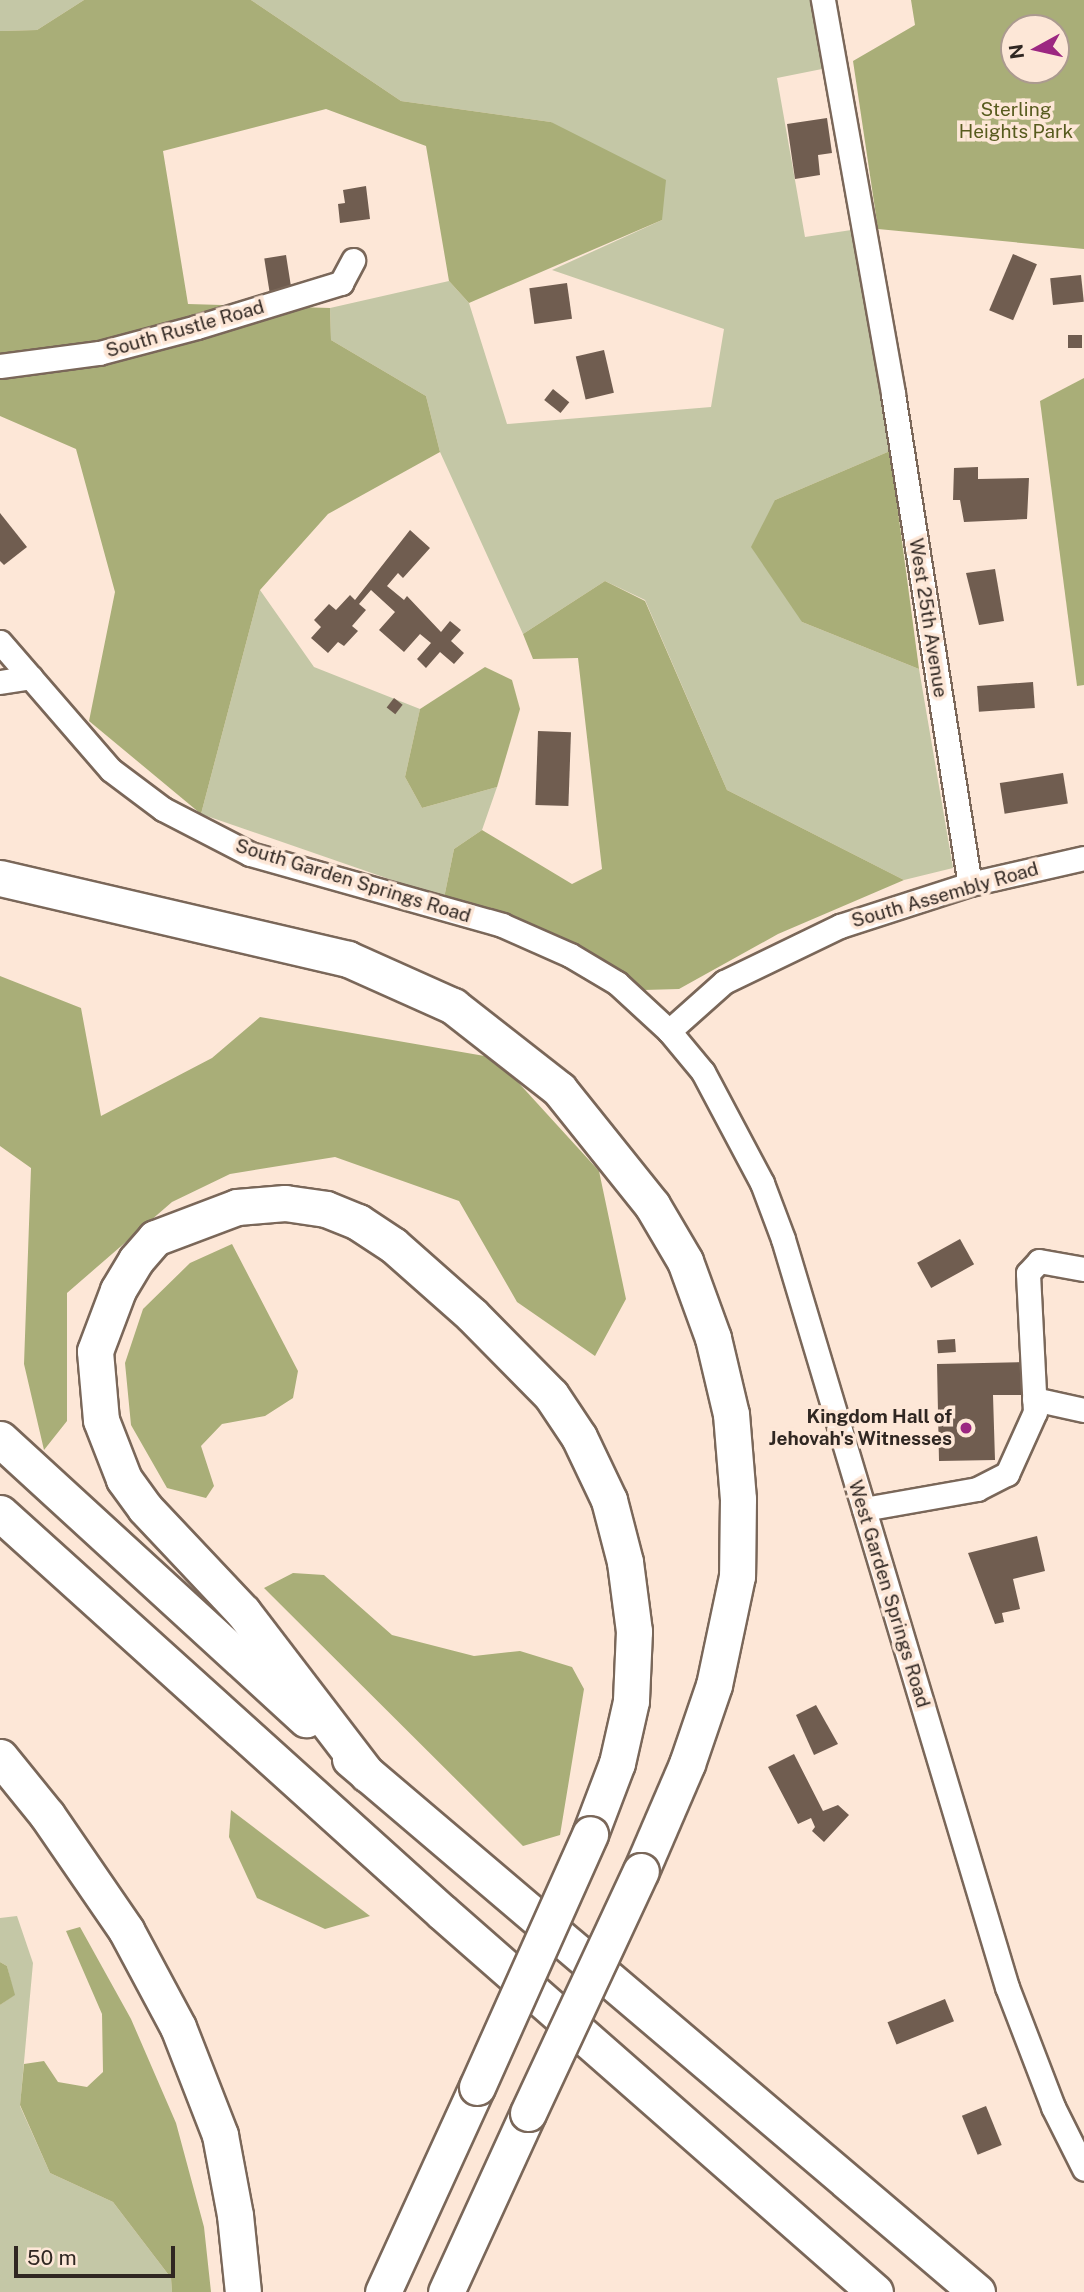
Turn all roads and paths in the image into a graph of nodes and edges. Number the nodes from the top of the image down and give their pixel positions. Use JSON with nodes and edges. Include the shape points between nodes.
{"nodes":[{"id":1,"x":824,"y":0,"type":"edge"},
{"id":2,"x":353,"y":260,"type":"dead end"},
{"id":3,"x":0,"y":366,"type":"edge"},
{"id":4,"x":0,"y":642,"type":"edge"},
{"id":5,"x":31,"y":677,"type":"junction"},
{"id":6,"x":0,"y":682,"type":"edge"},
{"id":7,"x":1084,"y":858,"type":"edge"},
{"id":8,"x":0,"y":878,"type":"edge"},
{"id":9,"x":970,"y":884,"type":"junction"},
{"id":10,"x":669,"y":1031,"type":"junction"},
{"id":11,"x":1084,"y":1269,"type":"edge"},
{"id":12,"x":1034,"y":1399,"type":"junction"},
{"id":13,"x":1084,"y":1410,"type":"edge"},
{"id":14,"x":0,"y":1439,"type":"edge"},
{"id":15,"x":864,"y":1509,"type":"junction"},
{"id":16,"x":0,"y":1513,"type":"edge"},
{"id":17,"x":0,"y":1757,"type":"edge"},
{"id":18,"x":367,"y":1774,"type":"junction"},
{"id":19,"x":1077,"y":2137,"type":"edge"},
{"id":20,"x":1084,"y":2169,"type":"edge"},
{"id":21,"x":243,"y":2292,"type":"edge"},
{"id":22,"x":383,"y":2292,"type":"edge"},
{"id":23,"x":446,"y":2292,"type":"edge"},
{"id":24,"x":876,"y":2292,"type":"edge"},
{"id":25,"x":976,"y":2292,"type":"edge"}],
"edges":[{"from":1,"to":9,"type":"street","name":"West 25th Avenue"},
{"from":2,"to":3,"type":"street","name":"South Rustle Road","via":[[341,283],[197,327],[99,353]]},
{"from":4,"to":5,"type":"street","name":"South Garden Springs Road"},
{"from":5,"to":6,"type":"street"},
{"from":5,"to":10,"type":"street","name":"South Garden Springs Road","via":[[111,770],[211,837],[250,854],[502,925],[570,955],[617,983]]},
{"from":7,"to":9,"type":"street","name":"South Assembly Road"},
{"from":8,"to":23,"type":"highway","bridge":true,"via":[[348,958],[453,1006],[559,1089],[652,1205],[685,1261],[713,1338],[732,1414],[737,1550],[737,1576],[714,1685],[687,1764],[641,1871]]},
{"from":9,"to":10,"type":"street","name":"South Assembly Road","via":[[896,906],[793,946],[724,982]]},
{"from":10,"to":15,"type":"street","name":"West Garden Springs Road","via":[[702,1072],[762,1184]]},
{"from":11,"to":12,"type":"street","via":[[1039,1261],[1028,1273]]},
{"from":12,"to":13,"type":"street"},
{"from":12,"to":15,"type":"street","via":[[1035,1412],[1007,1474],[977,1489]]},
{"from":14,"to":18,"type":"highway"},
{"from":15,"to":19,"type":"street","name":"West Garden Springs Road","via":[[1007,1987]]},
{"from":16,"to":24,"type":"highway","via":[[442,1912]]},
{"from":17,"to":21,"type":"highway","via":[[47,1815],[126,1930],[178,2027],[220,2136]]},
{"from":18,"to":22,"type":"highway","bridge":true,"via":[[243,1612],[145,1508],[124,1479],[101,1420],[94,1351],[118,1290],[136,1260],[155,1238],[237,1207],[285,1203],[317,1207],[358,1222],[393,1245],[472,1315],[542,1386],[579,1437],[609,1500],[625,1562],[634,1631],[631,1701],[617,1763],[590,1834]]},
{"from":18,"to":25,"type":"highway"},
{"from":19,"to":20,"type":"street","name":"West Garden Springs Road"}]}
